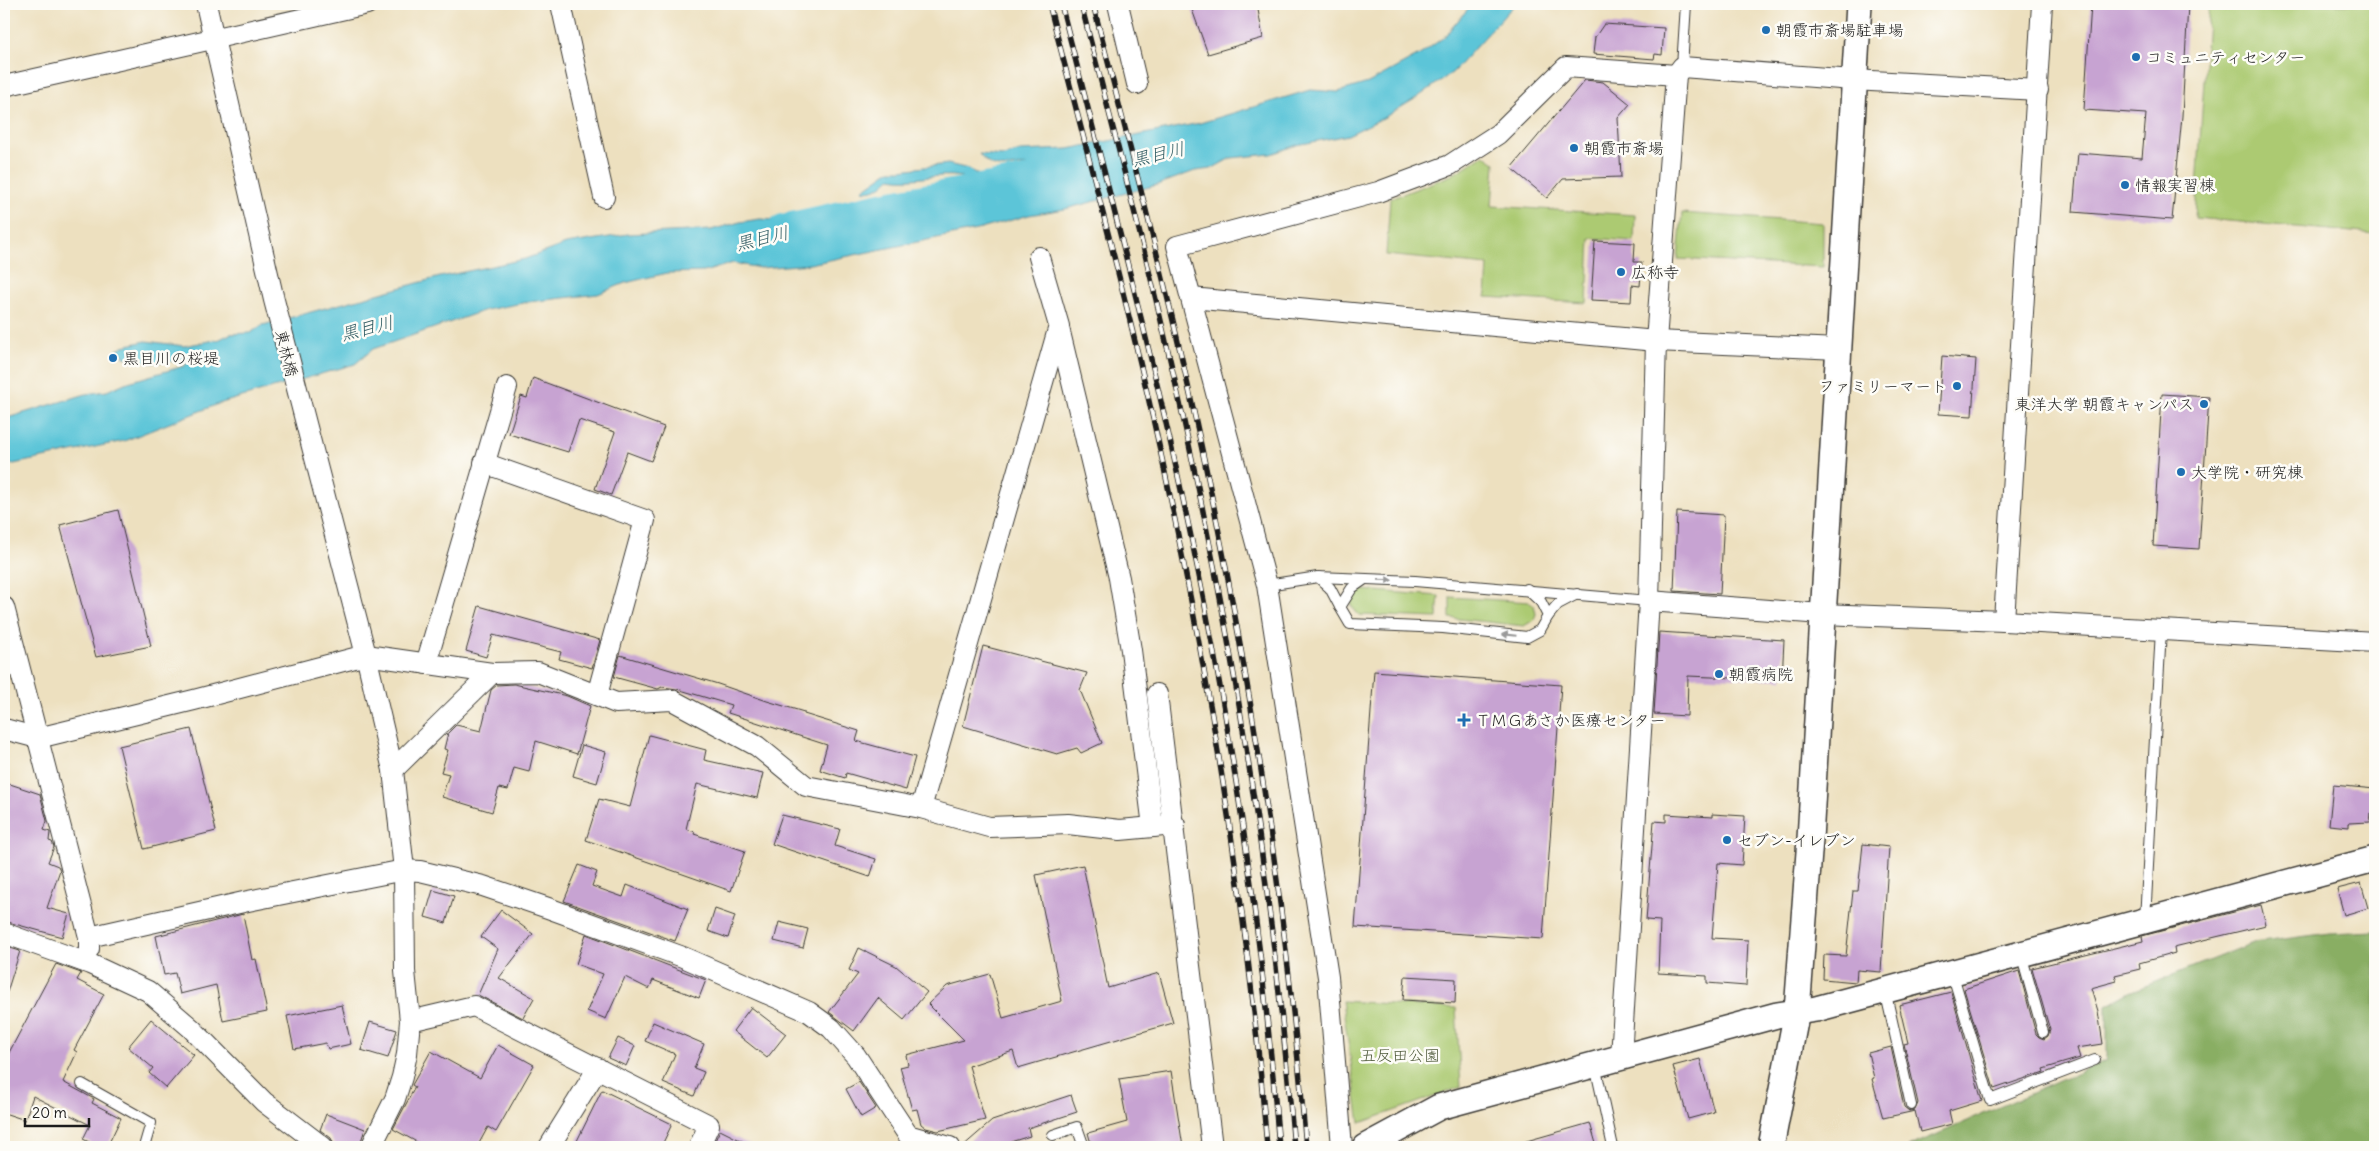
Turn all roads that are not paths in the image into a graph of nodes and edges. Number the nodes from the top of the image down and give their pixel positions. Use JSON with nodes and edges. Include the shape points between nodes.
{"nodes":[{"id":1,"x":206,"y":4,"type":"edge"},
{"id":2,"x":367,"y":4,"type":"edge"},
{"id":3,"x":561,"y":4,"type":"edge"},
{"id":4,"x":1118,"y":4,"type":"edge"},
{"id":5,"x":1686,"y":4,"type":"edge"},
{"id":6,"x":1859,"y":4,"type":"edge"},
{"id":7,"x":2042,"y":4,"type":"edge"},
{"id":8,"x":215,"y":37,"type":"junction"},
{"id":9,"x":1679,"y":71,"type":"junction"},
{"id":10,"x":1853,"y":80,"type":"junction"},
{"id":11,"x":1136,"y":84,"type":"dead end"},
{"id":12,"x":4,"y":86,"type":"edge"},
{"id":13,"x":2038,"y":90,"type":"junction"},
{"id":14,"x":604,"y":197,"type":"dead end"},
{"id":15,"x":1039,"y":257,"type":"dead end"},
{"id":16,"x":1191,"y":298,"type":"junction"},
{"id":17,"x":1059,"y":326,"type":"junction"},
{"id":18,"x":1656,"y":341,"type":"junction"},
{"id":19,"x":1838,"y":349,"type":"junction"},
{"id":20,"x":507,"y":387,"type":"dead end"},
{"id":21,"x":484,"y":463,"type":"junction"},
{"id":22,"x":1318,"y":577,"type":"junction"},
{"id":23,"x":1364,"y":579,"type":"junction"},
{"id":24,"x":1267,"y":585,"type":"junction"},
{"id":25,"x":1527,"y":589,"type":"junction"},
{"id":26,"x":1578,"y":594,"type":"junction"},
{"id":27,"x":1649,"y":600,"type":"junction"},
{"id":28,"x":4,"y":607,"type":"edge"},
{"id":29,"x":1340,"y":607,"type":"junction"},
{"id":30,"x":1822,"y":614,"type":"junction"},
{"id":31,"x":1548,"y":616,"type":"junction"},
{"id":32,"x":2004,"y":621,"type":"junction"},
{"id":33,"x":2161,"y":630,"type":"junction"},
{"id":34,"x":2375,"y":642,"type":"edge"},
{"id":35,"x":366,"y":655,"type":"junction"},
{"id":36,"x":426,"y":664,"type":"junction"},
{"id":37,"x":492,"y":673,"type":"junction"},
{"id":38,"x":1157,"y":694,"type":"dead end"},
{"id":39,"x":596,"y":695,"type":"junction"},
{"id":40,"x":4,"y":729,"type":"edge"},
{"id":41,"x":38,"y":738,"type":"junction"},
{"id":42,"x":392,"y":770,"type":"junction"},
{"id":43,"x":921,"y":808,"type":"junction"},
{"id":44,"x":1175,"y":825,"type":"junction"},
{"id":45,"x":1153,"y":827,"type":"junction"},
{"id":46,"x":2375,"y":859,"type":"edge"},
{"id":47,"x":404,"y":870,"type":"junction"},
{"id":48,"x":2145,"y":920,"type":"junction"},
{"id":49,"x":4,"y":933,"type":"edge"},
{"id":50,"x":89,"y":937,"type":"junction"},
{"id":51,"x":2020,"y":953,"type":"junction"},
{"id":52,"x":90,"y":964,"type":"junction"},
{"id":53,"x":1952,"y":971,"type":"junction"},
{"id":54,"x":1885,"y":989,"type":"junction"},
{"id":55,"x":1798,"y":1011,"type":"junction"},
{"id":56,"x":410,"y":1021,"type":"junction"},
{"id":57,"x":2043,"y":1032,"type":"dead end"},
{"id":58,"x":1621,"y":1057,"type":"junction"},
{"id":59,"x":2095,"y":1060,"type":"dead end"},
{"id":60,"x":1594,"y":1065,"type":"junction"},
{"id":61,"x":598,"y":1068,"type":"junction"},
{"id":62,"x":82,"y":1084,"type":"dead end"},
{"id":63,"x":1911,"y":1105,"type":"dead end"},
{"id":64,"x":1054,"y":1135,"type":"dead end"},
{"id":65,"x":144,"y":1147,"type":"edge"},
{"id":66,"x":324,"y":1147,"type":"edge"},
{"id":67,"x":371,"y":1147,"type":"edge"},
{"id":68,"x":549,"y":1147,"type":"edge"},
{"id":69,"x":699,"y":1147,"type":"edge"},
{"id":70,"x":950,"y":1147,"type":"edge"},
{"id":71,"x":1084,"y":1147,"type":"edge"},
{"id":72,"x":1212,"y":1147,"type":"edge"},
{"id":73,"x":1342,"y":1147,"type":"edge"},
{"id":74,"x":1365,"y":1147,"type":"edge"},
{"id":75,"x":1613,"y":1147,"type":"edge"},
{"id":76,"x":1771,"y":1147,"type":"edge"}],
"edges":[{"from":1,"to":8,"type":"street","name":"東林橋"},
{"from":2,"to":8,"type":"street"},
{"from":3,"to":14,"type":"street"},
{"from":4,"to":11,"type":"street"},
{"from":5,"to":9,"type":"lane"},
{"from":6,"to":10,"type":"street"},
{"from":7,"to":13,"type":"street"},
{"from":8,"to":12,"type":"street"},
{"from":8,"to":35,"type":"street","name":"東林橋","via":[[274,300]]},
{"from":9,"to":10,"type":"street"},
{"from":9,"to":16,"type":"street","via":[[1566,67],[1498,134],[1450,165],[1378,192],[1177,246]]},
{"from":9,"to":18,"type":"street"},
{"from":10,"to":13,"type":"street"},
{"from":10,"to":19,"type":"street"},
{"from":13,"to":32,"type":"street"},
{"from":15,"to":17,"type":"street"},
{"from":16,"to":18,"type":"street"},
{"from":16,"to":24,"type":"street"},
{"from":17,"to":43,"type":"street"},
{"from":17,"to":45,"type":"street","via":[[1119,578]]},
{"from":18,"to":19,"type":"street"},
{"from":18,"to":27,"type":"street"},
{"from":19,"to":30,"type":"street"},
{"from":20,"to":21,"type":"street"},
{"from":21,"to":36,"type":"street"},
{"from":21,"to":39,"type":"street","via":[[645,520]]},
{"from":22,"to":23,"type":"lane"},
{"from":22,"to":24,"type":"lane"},
{"from":22,"to":29,"type":"lane","via":[[1330,588]]},
{"from":23,"to":25,"type":"lane","one_way":true},
{"from":23,"to":29,"type":"lane","via":[[1352,588]]},
{"from":24,"to":73,"type":"street","via":[[1328,977]]},
{"from":25,"to":26,"type":"lane"},
{"from":25,"to":31,"type":"lane","via":[[1542,602]]},
{"from":26,"to":27,"type":"lane"},
{"from":26,"to":31,"type":"lane","via":[[1558,604]]},
{"from":27,"to":30,"type":"street"},
{"from":27,"to":58,"type":"street"},
{"from":28,"to":41,"type":"street"},
{"from":31,"to":29,"type":"lane","one_way":true,"via":[[1540,630],[1527,637],[1442,628],[1350,624]]},
{"from":30,"to":32,"type":"street"},
{"from":30,"to":55,"type":"street"},
{"from":32,"to":33,"type":"street"},
{"from":33,"to":34,"type":"street"},
{"from":33,"to":48,"type":"lane"},
{"from":35,"to":36,"type":"street"},
{"from":35,"to":41,"type":"street"},
{"from":35,"to":42,"type":"street","name":"東林橋"},
{"from":36,"to":37,"type":"street"},
{"from":37,"to":39,"type":"street","via":[[538,672]]},
{"from":37,"to":42,"type":"street"},
{"from":38,"to":44,"type":"street"},
{"from":39,"to":43,"type":"street","via":[[616,703],[672,700],[757,746],[806,786]]},
{"from":40,"to":41,"type":"street"},
{"from":41,"to":50,"type":"street"},
{"from":42,"to":47,"type":"street","name":"東林橋"},
{"from":43,"to":45,"type":"street","via":[[989,827],[1068,824],[1120,830]]},
{"from":44,"to":45,"type":"street"},
{"from":44,"to":72,"type":"street"},
{"from":46,"to":48,"type":"street"},
{"from":47,"to":50,"type":"street","via":[[248,900]]},
{"from":47,"to":56,"type":"street","name":"東林橋","via":[[405,971]]},
{"from":47,"to":70,"type":"street","via":[[483,886],[548,908],[683,957],[809,1012],[831,1028],[856,1056],[908,1135]]},
{"from":48,"to":51,"type":"street"},
{"from":49,"to":52,"type":"street"},
{"from":50,"to":52,"type":"street"},
{"from":51,"to":53,"type":"street"},
{"from":51,"to":57,"type":"lane"},
{"from":52,"to":66,"type":"street","via":[[148,991],[191,1028],[264,1102]]},
{"from":53,"to":54,"type":"street"},
{"from":53,"to":59,"type":"lane","via":[[1990,1100]]},
{"from":54,"to":55,"type":"street"},
{"from":54,"to":63,"type":"lane"},
{"from":55,"to":58,"type":"street"},
{"from":55,"to":76,"type":"street"},
{"from":56,"to":61,"type":"street","via":[[474,1006]]},
{"from":56,"to":67,"type":"street","name":"東林橋","via":[[402,1077],[395,1099]]},
{"from":58,"to":60,"type":"street"},
{"from":60,"to":74,"type":"street","via":[[1438,1107]]},
{"from":60,"to":75,"type":"lane"},
{"from":61,"to":68,"type":"street"},
{"from":61,"to":69,"type":"street","via":[[710,1125]]},
{"from":62,"to":65,"type":"lane","via":[[151,1123]]},
{"from":64,"to":71,"type":"lane","via":[[1077,1127]]}]}
